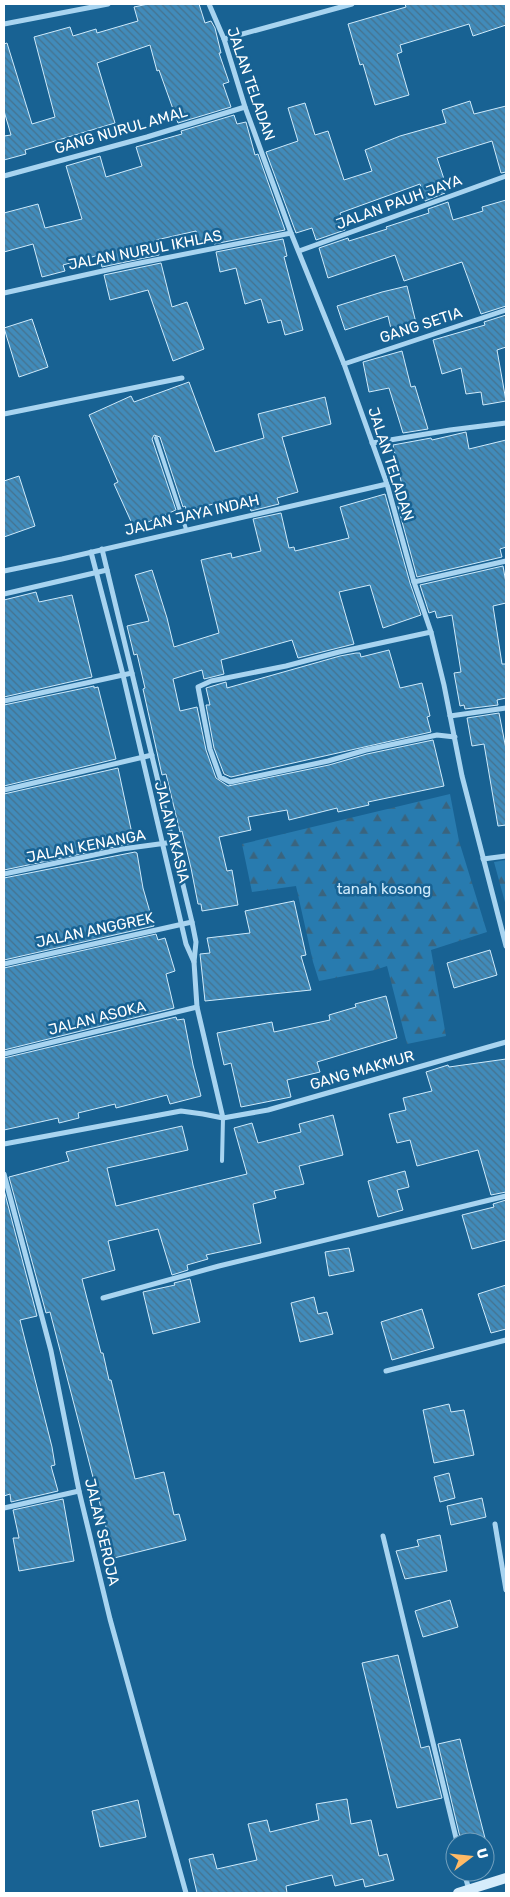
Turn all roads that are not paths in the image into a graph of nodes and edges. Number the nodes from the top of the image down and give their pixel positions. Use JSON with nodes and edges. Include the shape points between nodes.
{"nodes":[{"id":1,"x":70,"y":4,"type":"edge"},
{"id":2,"x":108,"y":4,"type":"edge"},
{"id":3,"x":209,"y":4,"type":"edge"},
{"id":4,"x":352,"y":4,"type":"edge"},
{"id":5,"x":71,"y":11,"type":"junction"},
{"id":6,"x":4,"y":24,"type":"edge"},
{"id":7,"x":224,"y":39,"type":"junction"},
{"id":8,"x":245,"y":107,"type":"junction"},
{"id":9,"x":4,"y":176,"type":"edge"},
{"id":10,"x":506,"y":176,"type":"edge"},
{"id":11,"x":292,"y":233,"type":"junction"},
{"id":12,"x":299,"y":251,"type":"junction"},
{"id":13,"x":4,"y":293,"type":"edge"},
{"id":14,"x":506,"y":310,"type":"edge"},
{"id":15,"x":344,"y":364,"type":"junction"},
{"id":16,"x":182,"y":378,"type":"dead end"},
{"id":17,"x":4,"y":414,"type":"edge"},
{"id":18,"x":506,"y":423,"type":"edge"},
{"id":19,"x":156,"y":438,"type":"dead end"},
{"id":20,"x":372,"y":443,"type":"junction"},
{"id":21,"x":387,"y":484,"type":"junction"},
{"id":22,"x":186,"y":529,"type":"junction"},
{"id":23,"x":102,"y":549,"type":"junction"},
{"id":24,"x":91,"y":552,"type":"junction"},
{"id":25,"x":506,"y":561,"type":"edge"},
{"id":26,"x":107,"y":570,"type":"junction"},
{"id":27,"x":4,"y":571,"type":"edge"},
{"id":28,"x":96,"y":574,"type":"junction"},
{"id":29,"x":414,"y":582,"type":"junction"},
{"id":30,"x":4,"y":594,"type":"edge"},
{"id":31,"x":431,"y":632,"type":"junction"},
{"id":32,"x":132,"y":673,"type":"junction"},
{"id":33,"x":123,"y":675,"type":"junction"},
{"id":34,"x":4,"y":700,"type":"edge"},
{"id":35,"x":506,"y":708,"type":"edge"},
{"id":36,"x":450,"y":716,"type":"junction"},
{"id":37,"x":455,"y":736,"type":"junction"},
{"id":38,"x":152,"y":755,"type":"junction"},
{"id":39,"x":142,"y":758,"type":"junction"},
{"id":40,"x":4,"y":790,"type":"edge"},
{"id":41,"x":174,"y":842,"type":"junction"},
{"id":42,"x":163,"y":845,"type":"junction"},
{"id":43,"x":506,"y":856,"type":"edge"},
{"id":44,"x":483,"y":859,"type":"junction"},
{"id":45,"x":4,"y":874,"type":"edge"},
{"id":46,"x":192,"y":922,"type":"junction"},
{"id":47,"x":182,"y":924,"type":"junction"},
{"id":48,"x":506,"y":946,"type":"edge"},
{"id":49,"x":194,"y":962,"type":"junction"},
{"id":50,"x":4,"y":964,"type":"edge"},
{"id":51,"x":197,"y":1007,"type":"junction"},
{"id":52,"x":506,"y":1042,"type":"edge"},
{"id":53,"x":4,"y":1054,"type":"edge"},
{"id":54,"x":223,"y":1118,"type":"junction"},
{"id":55,"x":4,"y":1144,"type":"edge"},
{"id":56,"x":222,"y":1161,"type":"dead end"},
{"id":57,"x":4,"y":1174,"type":"edge"},
{"id":58,"x":506,"y":1196,"type":"edge"},
{"id":59,"x":103,"y":1298,"type":"dead end"},
{"id":60,"x":506,"y":1340,"type":"edge"},
{"id":61,"x":386,"y":1371,"type":"dead end"},
{"id":62,"x":78,"y":1491,"type":"junction"},
{"id":63,"x":4,"y":1508,"type":"edge"},
{"id":64,"x":495,"y":1524,"type":"dead end"},
{"id":65,"x":383,"y":1536,"type":"dead end"},
{"id":66,"x":506,"y":1590,"type":"edge"},
{"id":67,"x":455,"y":1832,"type":"edge"},
{"id":68,"x":506,"y":1878,"type":"edge"},
{"id":69,"x":467,"y":1882,"type":"edge"},
{"id":70,"x":469,"y":1890,"type":"junction"},
{"id":71,"x":186,"y":1893,"type":"edge"},
{"id":72,"x":458,"y":1893,"type":"edge"}],
"edges":[{"from":1,"to":5,"type":"lane"},
{"from":2,"to":5,"type":"street"},
{"from":3,"to":7,"type":"street","name":"JALAN TELADAN"},
{"from":4,"to":7,"type":"street"},
{"from":5,"to":6,"type":"street"},
{"from":7,"to":8,"type":"street","name":"JALAN TELADAN"},
{"from":8,"to":9,"type":"street","name":"GANG NURUL AMAL"},
{"from":8,"to":11,"type":"street","name":"JALAN TELADAN"},
{"from":10,"to":12,"type":"street","name":"JALAN PAUH JAYA"},
{"from":11,"to":12,"type":"street","name":"JALAN TELADAN"},
{"from":11,"to":13,"type":"street","name":"JALAN NURUL IKHLAS"},
{"from":12,"to":15,"type":"street","name":"JALAN TELADAN"},
{"from":14,"to":15,"type":"street","name":"GANG SETIA"},
{"from":15,"to":20,"type":"street","name":"JALAN TELADAN"},
{"from":16,"to":17,"type":"street"},
{"from":18,"to":20,"type":"street"},
{"from":19,"to":22,"type":"lane"},
{"from":20,"to":21,"type":"street","name":"JALAN TELADAN"},
{"from":21,"to":22,"type":"street","name":"JALAN JAYA INDAH"},
{"from":21,"to":29,"type":"street","name":"JALAN TELADAN"},
{"from":22,"to":23,"type":"street","name":"JALAN JAYA INDAH"},
{"from":23,"to":24,"type":"street","name":"JALAN JAYA INDAH"},
{"from":23,"to":26,"type":"street","name":"JALAN AKASIA"},
{"from":24,"to":27,"type":"street","name":"JALAN JAYA INDAH"},
{"from":24,"to":28,"type":"street","name":"JALAN AKASIA"},
{"from":25,"to":29,"type":"street"},
{"from":26,"to":28,"type":"street"},
{"from":26,"to":32,"type":"street","name":"JALAN AKASIA"},
{"from":28,"to":30,"type":"street"},
{"from":28,"to":33,"type":"street","name":"JALAN AKASIA"},
{"from":29,"to":31,"type":"street","name":"JALAN TELADAN"},
{"from":31,"to":36,"type":"street","name":"JALAN TELADAN"},
{"from":31,"to":37,"type":"street","via":[[235,675],[198,687],[210,749],[220,777],[230,782],[437,735]]},
{"from":32,"to":33,"type":"street"},
{"from":32,"to":38,"type":"street","name":"JALAN AKASIA"},
{"from":33,"to":34,"type":"street"},
{"from":33,"to":39,"type":"street","name":"JALAN AKASIA"},
{"from":35,"to":36,"type":"street"},
{"from":36,"to":37,"type":"street","name":"JALAN TELADAN"},
{"from":37,"to":44,"type":"street","name":"JALAN TELADAN"},
{"from":38,"to":39,"type":"street"},
{"from":38,"to":41,"type":"street","name":"JALAN AKASIA"},
{"from":39,"to":40,"type":"street"},
{"from":39,"to":42,"type":"street","name":"JALAN AKASIA"},
{"from":41,"to":42,"type":"street","name":"JALAN KENANGA"},
{"from":41,"to":46,"type":"street","name":"JALAN AKASIA"},
{"from":42,"to":45,"type":"street","name":"JALAN KENANGA","via":[[122,849]]},
{"from":42,"to":47,"type":"street","name":"JALAN AKASIA"},
{"from":43,"to":44,"type":"street"},
{"from":44,"to":48,"type":"street","name":"JALAN TELADAN"},
{"from":46,"to":47,"type":"street","name":"JALAN ANGGREK"},
{"from":46,"to":49,"type":"street","name":"JALAN AKASIA","via":[[196,942]]},
{"from":47,"to":49,"type":"street","name":"JALAN AKASIA"},
{"from":47,"to":50,"type":"street","name":"JALAN ANGGREK"},
{"from":49,"to":51,"type":"street","name":"JALAN AKASIA"},
{"from":51,"to":53,"type":"street","name":"JALAN ASOKA"},
{"from":51,"to":54,"type":"street","name":"JALAN AKASIA"},
{"from":52,"to":54,"type":"street","name":"GANG MAKMUR","via":[[268,1110]]},
{"from":54,"to":55,"type":"street","via":[[181,1111]]},
{"from":54,"to":56,"type":"lane"},
{"from":57,"to":62,"type":"street","name":"JALAN SEROJA","via":[[51,1351]]},
{"from":58,"to":59,"type":"street","via":[[219,1266]]},
{"from":60,"to":61,"type":"street"},
{"from":62,"to":63,"type":"street"},
{"from":62,"to":71,"type":"street","name":"JALAN SEROJA","via":[[125,1679]]},
{"from":64,"to":66,"type":"street"},
{"from":65,"to":67,"type":"street"},
{"from":68,"to":70,"type":"street"},
{"from":69,"to":70,"type":"street"},
{"from":70,"to":72,"type":"street"}]}
